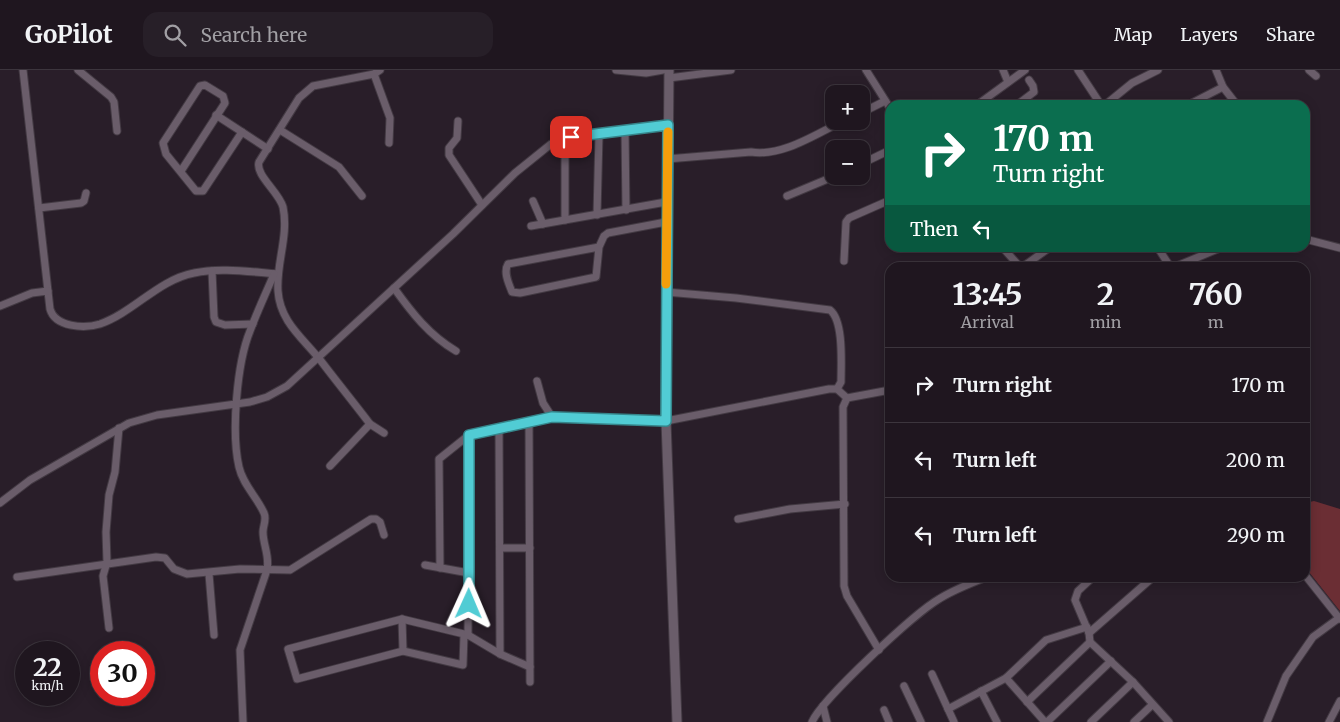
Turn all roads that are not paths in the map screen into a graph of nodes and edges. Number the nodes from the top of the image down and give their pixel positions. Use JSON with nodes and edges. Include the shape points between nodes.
{"nodes":[{"id":1,"x":23,"y":70,"type":"edge"},
{"id":2,"x":78,"y":70,"type":"edge"},
{"id":3,"x":616,"y":70,"type":"edge"},
{"id":4,"x":663,"y":70,"type":"edge"},
{"id":5,"x":731,"y":70,"type":"edge"},
{"id":6,"x":866,"y":70,"type":"edge"},
{"id":7,"x":1003,"y":70,"type":"edge"},
{"id":8,"x":1078,"y":70,"type":"edge"},
{"id":9,"x":1158,"y":70,"type":"edge"},
{"id":10,"x":1216,"y":70,"type":"edge"},
{"id":11,"x":1309,"y":70,"type":"edge"},
{"id":12,"x":634,"y":71,"type":"edge"},
{"id":13,"x":1022,"y":71,"type":"edge"},
{"id":14,"x":377,"y":72,"type":"edge"},
{"id":15,"x":669,"y":74,"type":"edge"},
{"id":16,"x":1316,"y":76,"type":"dead end"},
{"id":17,"x":1029,"y":80,"type":"dead end"},
{"id":18,"x":1008,"y":82,"type":"junction"},
{"id":19,"x":1223,"y":87,"type":"junction"},
{"id":20,"x":984,"y":100,"type":"edge"},
{"id":21,"x":1024,"y":100,"type":"edge"},
{"id":22,"x":1098,"y":100,"type":"edge"},
{"id":23,"x":1111,"y":100,"type":"edge"},
{"id":24,"x":1198,"y":100,"type":"edge"},
{"id":25,"x":1233,"y":100,"type":"edge"},
{"id":26,"x":885,"y":101,"type":"joint"},
{"id":27,"x":870,"y":108,"type":"edge"},
{"id":28,"x":216,"y":115,"type":"junction"},
{"id":29,"x":458,"y":121,"type":"dead end"},
{"id":30,"x":668,"y":125,"type":"junction"},
{"id":31,"x":280,"y":130,"type":"junction"},
{"id":32,"x":825,"y":130,"type":"edge"},
{"id":33,"x":117,"y":131,"type":"dead end"},
{"id":34,"x":625,"y":131,"type":"junction"},
{"id":35,"x":242,"y":132,"type":"junction"},
{"id":36,"x":599,"y":134,"type":"junction"},
{"id":37,"x":565,"y":138,"type":"junction"},
{"id":38,"x":389,"y":143,"type":"dead end"},
{"id":39,"x":268,"y":149,"type":"junction"},
{"id":40,"x":885,"y":152,"type":"edge"},
{"id":41,"x":667,"y":160,"type":"junction"},
{"id":42,"x":870,"y":160,"type":"edge"},
{"id":43,"x":181,"y":171,"type":"junction"},
{"id":44,"x":825,"y":180,"type":"edge"},
{"id":45,"x":86,"y":193,"type":"dead end"},
{"id":46,"x":362,"y":196,"type":"dead end"},
{"id":47,"x":787,"y":196,"type":"dead end"},
{"id":48,"x":533,"y":201,"type":"dead end"},
{"id":49,"x":666,"y":202,"type":"junction"},
{"id":50,"x":885,"y":202,"type":"edge"},
{"id":51,"x":482,"y":205,"type":"junction"},
{"id":52,"x":39,"y":208,"type":"junction"},
{"id":53,"x":626,"y":210,"type":"junction"},
{"id":54,"x":598,"y":215,"type":"junction"},
{"id":55,"x":565,"y":220,"type":"junction"},
{"id":56,"x":666,"y":222,"type":"junction"},
{"id":57,"x":543,"y":224,"type":"junction"},
{"id":58,"x":531,"y":226,"type":"dead end"},
{"id":59,"x":1310,"y":240,"type":"edge"},
{"id":60,"x":599,"y":246,"type":"junction"},
{"id":61,"x":1340,"y":248,"type":"edge"},
{"id":62,"x":1007,"y":252,"type":"edge"},
{"id":63,"x":1043,"y":252,"type":"edge"},
{"id":64,"x":1197,"y":252,"type":"edge"},
{"id":65,"x":844,"y":261,"type":"dead end"},
{"id":66,"x":1016,"y":262,"type":"edge"},
{"id":67,"x":1029,"y":262,"type":"edge"},
{"id":68,"x":1181,"y":262,"type":"edge"},
{"id":69,"x":212,"y":271,"type":"junction"},
{"id":70,"x":276,"y":274,"type":"junction"},
{"id":71,"x":394,"y":288,"type":"junction"},
{"id":72,"x":48,"y":291,"type":"junction"},
{"id":73,"x":666,"y":292,"type":"junction"},
{"id":74,"x":0,"y":306,"type":"edge"},
{"id":75,"x":253,"y":324,"type":"junction"},
{"id":76,"x":456,"y":351,"type":"dead end"},
{"id":77,"x":319,"y":359,"type":"junction"},
{"id":78,"x":537,"y":381,"type":"dead end"},
{"id":79,"x":837,"y":390,"type":"junction"},
{"id":80,"x":885,"y":391,"type":"edge"},
{"id":81,"x":847,"y":398,"type":"junction"},
{"id":82,"x":237,"y":405,"type":"junction"},
{"id":83,"x":552,"y":417,"type":"junction"},
{"id":84,"x":529,"y":421,"type":"junction"},
{"id":85,"x":666,"y":421,"type":"junction"},
{"id":86,"x":370,"y":424,"type":"junction"},
{"id":87,"x":119,"y":428,"type":"junction"},
{"id":88,"x":499,"y":428,"type":"junction"},
{"id":89,"x":384,"y":433,"type":"dead end"},
{"id":90,"x":469,"y":435,"type":"junction"},
{"id":91,"x":330,"y":466,"type":"dead end"},
{"id":92,"x":0,"y":503,"type":"edge"},
{"id":93,"x":845,"y":504,"type":"junction"},
{"id":94,"x":738,"y":518,"type":"dead end"},
{"id":95,"x":384,"y":535,"type":"dead end"},
{"id":96,"x":500,"y":548,"type":"junction"},
{"id":97,"x":530,"y":548,"type":"junction"},
{"id":98,"x":106,"y":562,"type":"junction"},
{"id":99,"x":424,"y":565,"type":"dead end"},
{"id":100,"x":440,"y":568,"type":"junction"},
{"id":101,"x":267,"y":570,"type":"junction"},
{"id":102,"x":470,"y":573,"type":"junction"},
{"id":103,"x":209,"y":574,"type":"junction"},
{"id":104,"x":16,"y":577,"type":"dead end"},
{"id":105,"x":1310,"y":581,"type":"edge"},
{"id":106,"x":975,"y":582,"type":"edge"},
{"id":107,"x":1088,"y":582,"type":"edge"},
{"id":108,"x":1147,"y":582,"type":"edge"},
{"id":109,"x":1340,"y":618,"type":"edge"},
{"id":110,"x":402,"y":619,"type":"junction"},
{"id":111,"x":109,"y":628,"type":"dead end"},
{"id":112,"x":1088,"y":630,"type":"junction"},
{"id":113,"x":466,"y":634,"type":"junction"},
{"id":114,"x":214,"y":635,"type":"dead end"},
{"id":115,"x":1090,"y":642,"type":"junction"},
{"id":116,"x":879,"y":650,"type":"junction"},
{"id":117,"x":403,"y":651,"type":"junction"},
{"id":118,"x":500,"y":654,"type":"junction"},
{"id":119,"x":1112,"y":661,"type":"junction"},
{"id":120,"x":530,"y":667,"type":"junction"},
{"id":121,"x":932,"y":674,"type":"dead end"},
{"id":122,"x":1006,"y":678,"type":"junction"},
{"id":123,"x":530,"y":682,"type":"dead end"},
{"id":124,"x":1133,"y":682,"type":"junction"},
{"id":125,"x":904,"y":686,"type":"dead end"},
{"id":126,"x":981,"y":692,"type":"junction"},
{"id":127,"x":1340,"y":701,"type":"edge"},
{"id":128,"x":1027,"y":702,"type":"junction"},
{"id":129,"x":1152,"y":704,"type":"junction"},
{"id":130,"x":823,"y":706,"type":"junction"},
{"id":131,"x":948,"y":709,"type":"junction"},
{"id":132,"x":884,"y":710,"type":"dead end"},
{"id":133,"x":243,"y":722,"type":"edge"},
{"id":134,"x":677,"y":722,"type":"edge"},
{"id":135,"x":812,"y":722,"type":"edge"},
{"id":136,"x":827,"y":722,"type":"edge"},
{"id":137,"x":890,"y":722,"type":"edge"},
{"id":138,"x":921,"y":722,"type":"edge"},
{"id":139,"x":954,"y":722,"type":"edge"},
{"id":140,"x":997,"y":722,"type":"edge"},
{"id":141,"x":1046,"y":722,"type":"edge"},
{"id":142,"x":1091,"y":722,"type":"edge"},
{"id":143,"x":1134,"y":722,"type":"edge"},
{"id":144,"x":1169,"y":722,"type":"edge"},
{"id":145,"x":1267,"y":722,"type":"edge"},
{"id":146,"x":1329,"y":722,"type":"edge"}],
"edges":[{"from":1,"to":52,"type":"street"},
{"from":2,"to":33,"type":"street","via":[[111,97]]},
{"from":3,"to":12,"type":"street"},
{"from":4,"to":12,"type":"street"},
{"from":5,"to":15,"type":"street"},
{"from":6,"to":26,"type":"street"},
{"from":7,"to":18,"type":"street"},
{"from":8,"to":22,"type":"street"},
{"from":9,"to":23,"type":"street","via":[[1132,83]]},
{"from":10,"to":19,"type":"street"},
{"from":11,"to":16,"type":"street"},
{"from":13,"to":18,"type":"street"},
{"from":14,"to":31,"type":"street","via":[[307,90],[298,98]]},
{"from":14,"to":38,"type":"street","via":[[390,118]]},
{"from":15,"to":30,"type":"street"},
{"from":17,"to":21,"type":"street","via":[[1034,92]]},
{"from":18,"to":20,"type":"street"},
{"from":19,"to":24,"type":"street"},
{"from":19,"to":25,"type":"street"},
{"from":26,"to":27,"type":"street"},
{"from":28,"to":35,"type":"street"},
{"from":28,"to":43,"type":"street"},
{"from":28,"to":43,"type":"street","via":[[224,106],[225,98],[200,86],[163,144],[166,154]]},
{"from":29,"to":51,"type":"street","via":[[457,138],[448,152]]},
{"from":30,"to":34,"type":"street"},
{"from":30,"to":41,"type":"street"},
{"from":31,"to":39,"type":"street"},
{"from":31,"to":46,"type":"street","via":[[339,166]]},
{"from":32,"to":41,"type":"street","via":[[765,154],[751,152]]},
{"from":34,"to":36,"type":"street"},
{"from":34,"to":53,"type":"street"},
{"from":35,"to":39,"type":"street"},
{"from":35,"to":43,"type":"street","via":[[201,192],[196,191]]},
{"from":36,"to":37,"type":"street"},
{"from":36,"to":54,"type":"street"},
{"from":37,"to":51,"type":"street","via":[[532,158]]},
{"from":37,"to":55,"type":"street"},
{"from":39,"to":70,"type":"street","via":[[259,171],[277,194],[285,220],[284,247]]},
{"from":40,"to":42,"type":"street"},
{"from":41,"to":49,"type":"street"},
{"from":44,"to":47,"type":"street"},
{"from":45,"to":52,"type":"street","via":[[81,203]]},
{"from":48,"to":57,"type":"street"},
{"from":49,"to":53,"type":"street"},
{"from":49,"to":56,"type":"street"},
{"from":50,"to":65,"type":"street","via":[[846,222]]},
{"from":51,"to":71,"type":"street"},
{"from":52,"to":72,"type":"street"},
{"from":53,"to":54,"type":"street"},
{"from":54,"to":55,"type":"street"},
{"from":55,"to":57,"type":"street"},
{"from":56,"to":60,"type":"street","via":[[608,233]]},
{"from":56,"to":73,"type":"street"},
{"from":57,"to":58,"type":"street"},
{"from":59,"to":61,"type":"street"},
{"from":60,"to":60,"type":"street","via":[[508,264],[507,276],[512,292],[596,277]]},
{"from":62,"to":66,"type":"street"},
{"from":63,"to":67,"type":"street"},
{"from":64,"to":68,"type":"street"},
{"from":69,"to":70,"type":"street"},
{"from":69,"to":72,"type":"street","via":[[177,278],[106,321],[93,325],[60,323],[54,319]]},
{"from":69,"to":75,"type":"street","via":[[216,322],[225,325]]},
{"from":70,"to":75,"type":"street"},
{"from":70,"to":77,"type":"street","via":[[285,318]]},
{"from":71,"to":76,"type":"street","via":[[425,327]]},
{"from":71,"to":77,"type":"street"},
{"from":72,"to":74,"type":"street","via":[[32,293]]},
{"from":73,"to":79,"type":"street","via":[[830,310],[839,325],[841,382]]},
{"from":73,"to":85,"type":"street"},
{"from":75,"to":82,"type":"street","via":[[240,369]]},
{"from":77,"to":82,"type":"street","via":[[278,392]]},
{"from":77,"to":86,"type":"street"},
{"from":78,"to":83,"type":"street","via":[[543,403]]},
{"from":79,"to":81,"type":"street"},
{"from":79,"to":85,"type":"street"},
{"from":80,"to":81,"type":"street"},
{"from":81,"to":93,"type":"street","via":[[843,407]]},
{"from":82,"to":87,"type":"street","via":[[157,415]]},
{"from":82,"to":101,"type":"street","via":[[239,467],[264,514]]},
{"from":83,"to":84,"type":"street"},
{"from":83,"to":85,"type":"street"},
{"from":84,"to":88,"type":"street"},
{"from":84,"to":97,"type":"street"},
{"from":85,"to":134,"type":"street"},
{"from":86,"to":89,"type":"street"},
{"from":86,"to":91,"type":"street"},
{"from":87,"to":92,"type":"street","via":[[30,480]]},
{"from":87,"to":98,"type":"street","via":[[115,472],[109,495]]},
{"from":88,"to":90,"type":"street"},
{"from":88,"to":96,"type":"street"},
{"from":90,"to":100,"type":"street","via":[[439,459]]},
{"from":90,"to":102,"type":"street"},
{"from":93,"to":94,"type":"street"},
{"from":93,"to":116,"type":"street","via":[[845,590]]},
{"from":95,"to":101,"type":"street","via":[[380,522],[370,519],[294,568]]},
{"from":96,"to":97,"type":"street"},
{"from":96,"to":118,"type":"street"},
{"from":97,"to":120,"type":"street"},
{"from":98,"to":103,"type":"street","via":[[162,557],[182,573]]},
{"from":98,"to":104,"type":"street"},
{"from":98,"to":111,"type":"street","via":[[103,583]]},
{"from":99,"to":100,"type":"street"},
{"from":100,"to":102,"type":"street"},
{"from":101,"to":103,"type":"street","via":[[240,569]]},
{"from":101,"to":133,"type":"street","via":[[240,650]]},
{"from":102,"to":113,"type":"street"},
{"from":103,"to":114,"type":"street"},
{"from":105,"to":109,"type":"street"},
{"from":106,"to":116,"type":"street","via":[[938,599]]},
{"from":107,"to":112,"type":"street","via":[[1078,591],[1075,600]]},
{"from":108,"to":112,"type":"street"},
{"from":109,"to":145,"type":"street","via":[[1313,638],[1286,676]]},
{"from":110,"to":113,"type":"street"},
{"from":110,"to":117,"type":"street"},
{"from":110,"to":117,"type":"street","via":[[288,649],[297,679]]},
{"from":112,"to":115,"type":"street"},
{"from":112,"to":122,"type":"street","via":[[1046,640]]},
{"from":113,"to":117,"type":"street","via":[[463,665]]},
{"from":113,"to":118,"type":"street"},
{"from":115,"to":119,"type":"street"},
{"from":115,"to":128,"type":"street"},
{"from":116,"to":130,"type":"street"},
{"from":118,"to":120,"type":"street"},
{"from":119,"to":124,"type":"street"},
{"from":119,"to":141,"type":"street"},
{"from":120,"to":123,"type":"street"},
{"from":121,"to":131,"type":"street"},
{"from":122,"to":126,"type":"street"},
{"from":122,"to":128,"type":"street"},
{"from":124,"to":129,"type":"street"},
{"from":124,"to":142,"type":"street"},
{"from":125,"to":138,"type":"street"},
{"from":126,"to":131,"type":"street"},
{"from":126,"to":140,"type":"street"},
{"from":127,"to":146,"type":"street"},
{"from":128,"to":141,"type":"street"},
{"from":129,"to":143,"type":"street"},
{"from":129,"to":144,"type":"street"},
{"from":130,"to":135,"type":"street"},
{"from":130,"to":136,"type":"street"},
{"from":131,"to":139,"type":"street"},
{"from":132,"to":137,"type":"street"}]}
